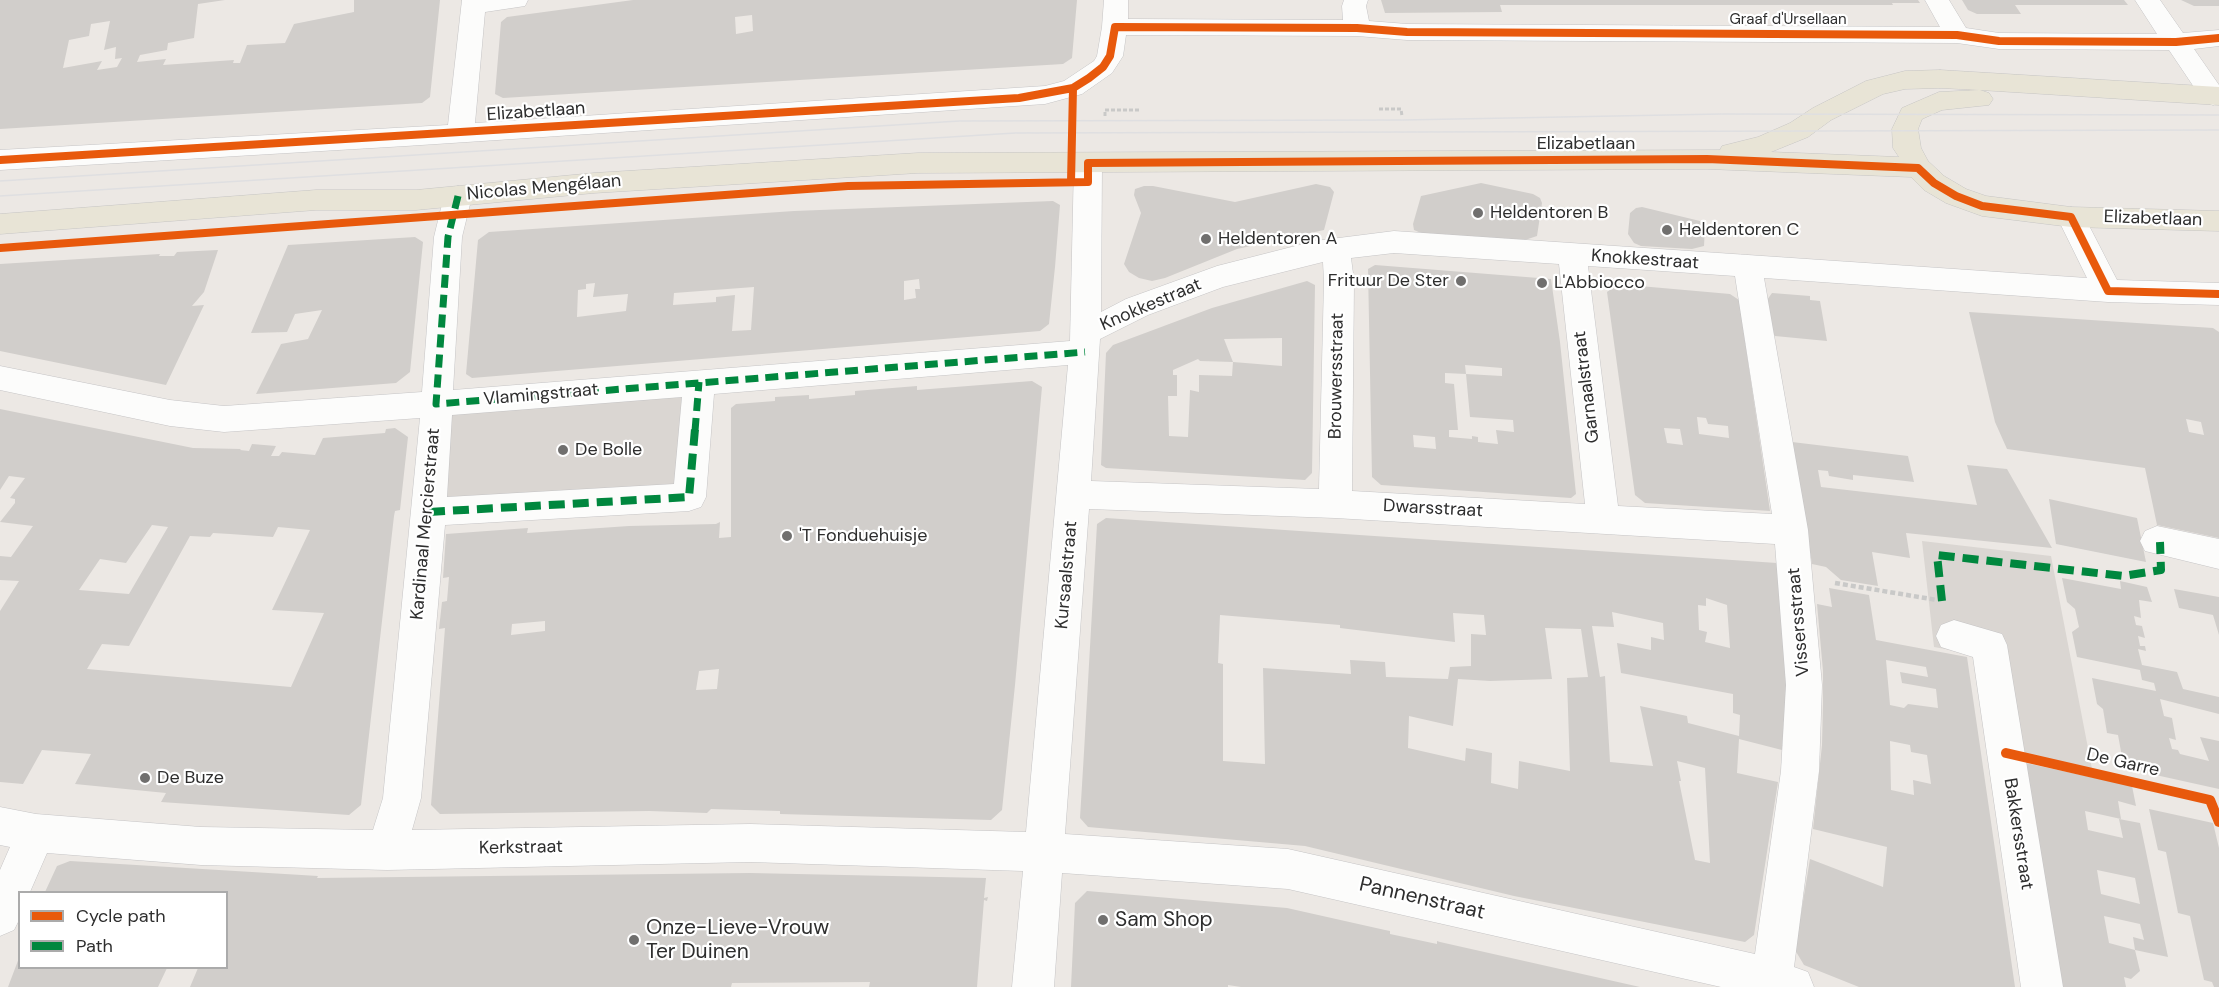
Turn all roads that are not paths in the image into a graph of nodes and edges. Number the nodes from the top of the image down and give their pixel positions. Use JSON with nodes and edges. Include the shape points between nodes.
{"nodes":[{"id":1,"x":516,"y":0,"type":"edge"},
{"id":2,"x":1116,"y":0,"type":"edge"},
{"id":3,"x":1356,"y":0,"type":"edge"},
{"id":4,"x":1937,"y":0,"type":"edge"},
{"id":5,"x":2147,"y":0,"type":"edge"},
{"id":6,"x":474,"y":3,"type":"edge"},
{"id":7,"x":1115,"y":27,"type":"junction"},
{"id":8,"x":1357,"y":28,"type":"junction"},
{"id":9,"x":1957,"y":35,"type":"junction"},
{"id":10,"x":2219,"y":38,"type":"edge"},
{"id":11,"x":2176,"y":42,"type":"junction"},
{"id":12,"x":2064,"y":87,"type":"junction"},
{"id":13,"x":2216,"y":96,"type":"edge"},
{"id":14,"x":461,"y":133,"type":"junction"},
{"id":15,"x":1707,"y":159,"type":"junction"},
{"id":16,"x":0,"y":160,"type":"edge"},
{"id":17,"x":1088,"y":163,"type":"junction"},
{"id":18,"x":1918,"y":168,"type":"junction"},
{"id":19,"x":458,"y":196,"type":"junction"},
{"id":20,"x":2071,"y":217,"type":"junction"},
{"id":21,"x":2219,"y":221,"type":"edge"},
{"id":22,"x":0,"y":224,"type":"edge"},
{"id":23,"x":1336,"y":248,"type":"junction"},
{"id":24,"x":1572,"y":255,"type":"junction"},
{"id":25,"x":1748,"y":268,"type":"junction"},
{"id":26,"x":2108,"y":291,"type":"junction"},
{"id":27,"x":2219,"y":294,"type":"edge"},
{"id":28,"x":1085,"y":343,"type":"junction"},
{"id":29,"x":0,"y":378,"type":"edge"},
{"id":30,"x":699,"y":381,"type":"junction"},
{"id":31,"x":436,"y":404,"type":"junction"},
{"id":32,"x":1074,"y":494,"type":"junction"},
{"id":33,"x":1335,"y":504,"type":"junction"},
{"id":34,"x":429,"y":512,"type":"junction"},
{"id":35,"x":1603,"y":519,"type":"junction"},
{"id":36,"x":1791,"y":530,"type":"junction"},
{"id":37,"x":2157,"y":541,"type":"dead end"},
{"id":38,"x":2219,"y":554,"type":"edge"},
{"id":39,"x":1954,"y":636,"type":"road end"},
{"id":40,"x":18,"y":829,"type":"edge"},
{"id":41,"x":387,"y":850,"type":"junction"},
{"id":42,"x":1043,"y":852,"type":"junction"},
{"id":43,"x":0,"y":916,"type":"edge"},
{"id":44,"x":1783,"y":982,"type":"edge"},
{"id":45,"x":1033,"y":987,"type":"edge"},
{"id":46,"x":2042,"y":987,"type":"edge"}],
"edges":[{"from":1,"to":6,"type":"street"},
{"from":2,"to":7,"type":"street"},
{"from":3,"to":8,"type":"street"},
{"from":4,"to":9,"type":"street"},
{"from":5,"to":11,"type":"street"},
{"from":6,"to":14,"type":"street"},
{"from":7,"to":8,"type":"street","name":"Graaf d'Ursellaan"},
{"from":7,"to":14,"type":"street","name":"Elizabetlaan","via":[[1110,56],[1103,67],[1073,88],[1019,98]]},
{"from":8,"to":9,"type":"street","name":"Graaf d'Ursellaan","via":[[1407,32]]},
{"from":9,"to":11,"type":"street","name":"Graaf d'Ursellaan","via":[[1999,41]]},
{"from":10,"to":11,"type":"street","name":"Graaf d'Ursellaan"},
{"from":11,"to":13,"type":"street"},
{"from":12,"to":13,"type":"main road","name":"Elizabetlaan"},
{"from":12,"to":15,"type":"main road","name":"Elizabetlaan","via":[[1905,80],[1875,87],[1766,144]]},
{"from":12,"to":18,"type":"main road","name":"Elizabetlaan","via":[[1993,98],[1939,101],[1911,114],[1905,129],[1907,148]]},
{"from":14,"to":16,"type":"street","name":"Elizabetlaan"},
{"from":15,"to":17,"type":"main road","name":"Elizabetlaan"},
{"from":15,"to":18,"type":"main road","name":"Elizabetlaan"},
{"from":17,"to":19,"type":"main road","name":"Nicolas Mengélaan","via":[[850,166]]},
{"from":17,"to":28,"type":"street","name":"Kursaalstraat"},
{"from":18,"to":20,"type":"main road","name":"Elizabetlaan","via":[[1934,183],[1982,206]]},
{"from":19,"to":22,"type":"main road","name":"Nicolas Mengélaan","via":[[316,201]]},
{"from":19,"to":31,"type":"street","name":"Kardinaal Mercierstraat","via":[[448,237]]},
{"from":20,"to":21,"type":"main road","name":"Elizabetlaan"},
{"from":20,"to":26,"type":"street"},
{"from":23,"to":24,"type":"street","name":"Knokkestraat","via":[[1425,242]]},
{"from":23,"to":28,"type":"street","name":"Knokkestraat","via":[[1217,277],[1137,307]]},
{"from":23,"to":33,"type":"street","name":"Brouwersstraat","via":[[1339,281]]},
{"from":24,"to":25,"type":"street","name":"Knokkestraat"},
{"from":24,"to":35,"type":"street","name":"Garnaalstraat"},
{"from":25,"to":26,"type":"street","name":"Knokkestraat"},
{"from":25,"to":36,"type":"street","name":"Vissersstraat"},
{"from":26,"to":27,"type":"street","name":"Knokkestraat"},
{"from":28,"to":30,"type":"street","name":"Vlamingstraat"},
{"from":28,"to":32,"type":"street","name":"Kursaalstraat"},
{"from":29,"to":31,"type":"street","name":"Vlamingstraat","via":[[170,413],[224,419]]},
{"from":30,"to":31,"type":"street","name":"Vlamingstraat"},
{"from":30,"to":34,"type":"street","via":[[689,497]]},
{"from":31,"to":34,"type":"street","name":"Kardinaal Mercierstraat"},
{"from":32,"to":33,"type":"street","name":"Dwarsstraat"},
{"from":32,"to":42,"type":"street","name":"Kursaalstraat"},
{"from":33,"to":35,"type":"street","name":"Dwarsstraat"},
{"from":34,"to":41,"type":"street","name":"Kardinaal Mercierstraat","via":[[402,798]]},
{"from":35,"to":36,"type":"street","name":"Dwarsstraat"},
{"from":36,"to":44,"type":"street","name":"Vissersstraat","via":[[1804,685]]},
{"from":37,"to":38,"type":"street"},
{"from":39,"to":46,"type":"street","name":"Bakkersstraat","via":[[1989,645]]},
{"from":40,"to":41,"type":"street","name":"Kerkstraat","via":[[201,846]]},
{"from":40,"to":43,"type":"street"},
{"from":41,"to":42,"type":"street","name":"Kerkstraat","via":[[750,843]]},
{"from":42,"to":44,"type":"street","name":"Pannenstraat","via":[[1288,869]]},
{"from":42,"to":45,"type":"street","name":"Kursaalstraat"}]}
